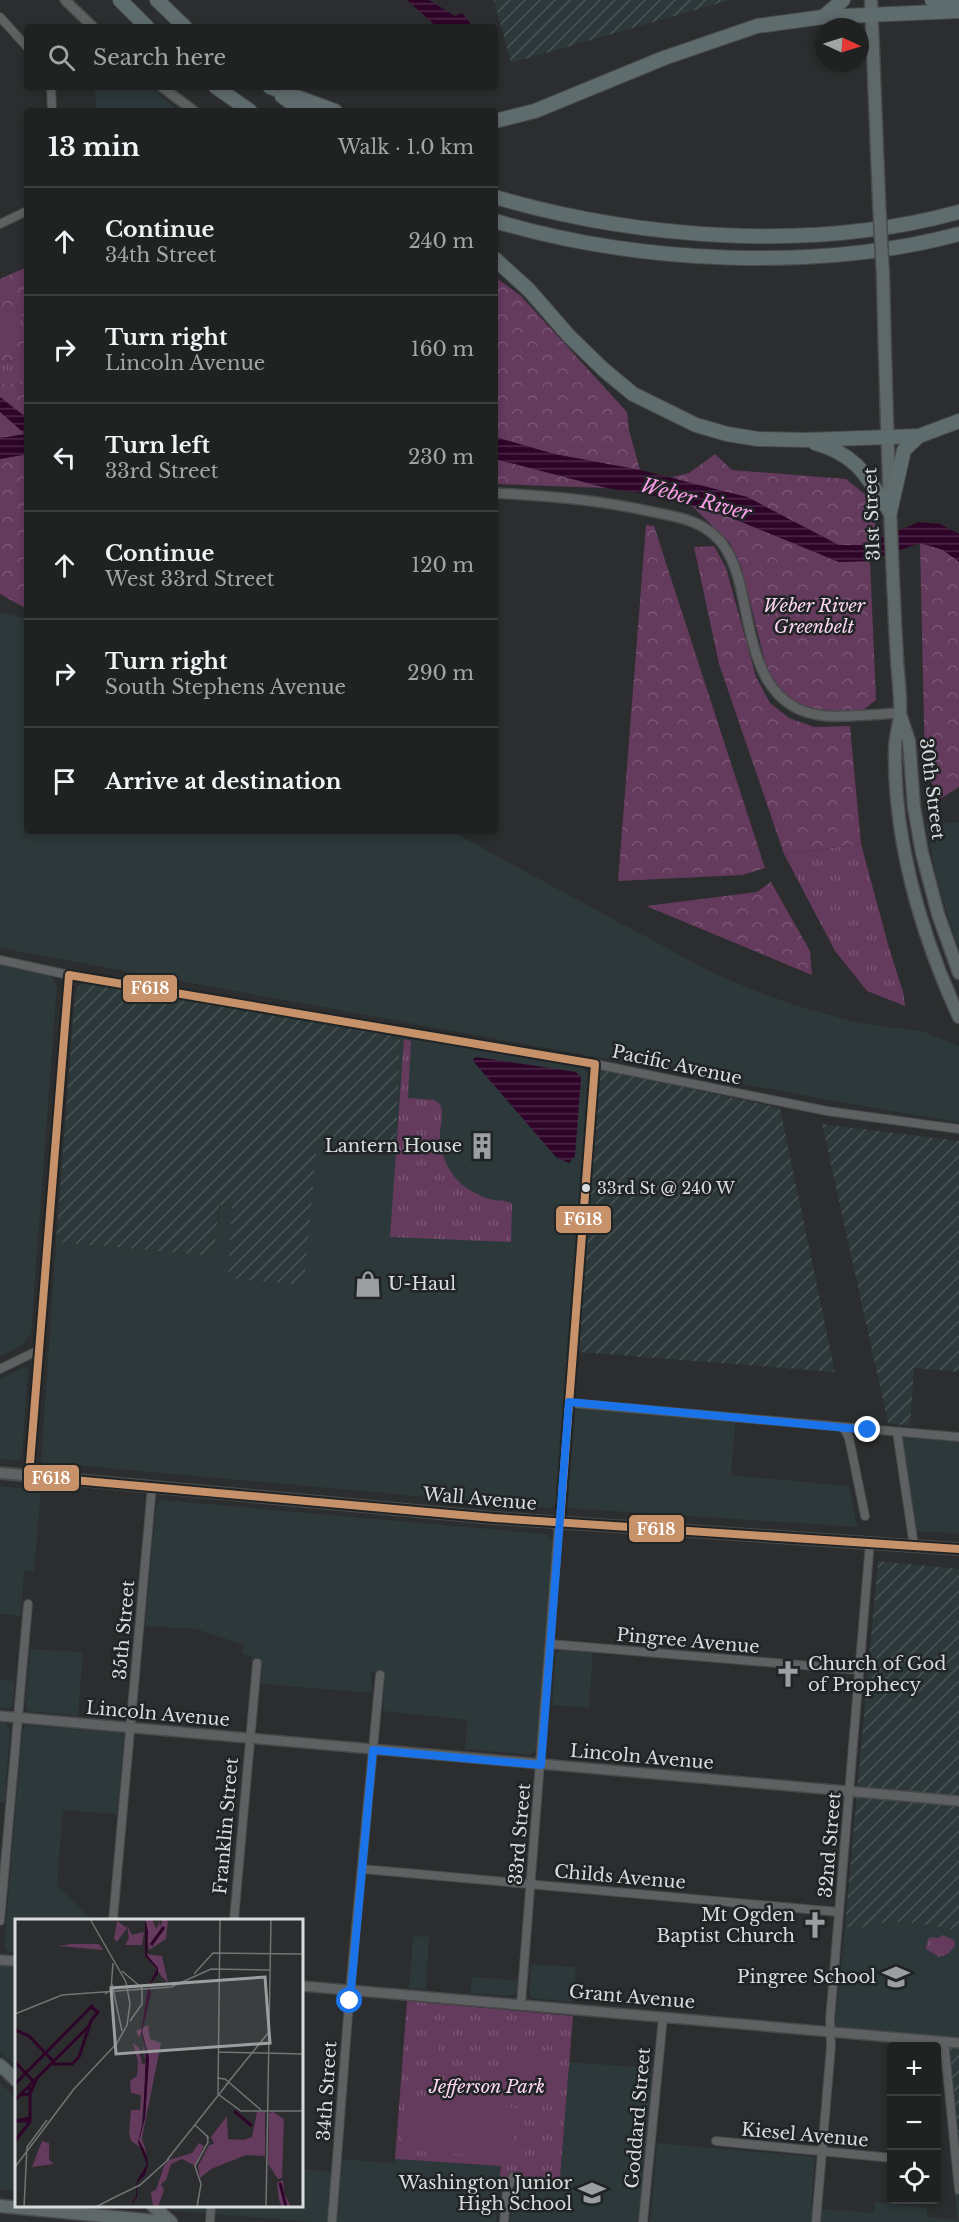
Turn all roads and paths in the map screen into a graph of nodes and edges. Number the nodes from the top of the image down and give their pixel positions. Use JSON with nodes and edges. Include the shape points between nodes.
{"nodes":[{"id":1,"x":65,"y":0,"type":"edge"},
{"id":2,"x":120,"y":0,"type":"edge"},
{"id":3,"x":157,"y":0,"type":"edge"},
{"id":4,"x":843,"y":0,"type":"edge"},
{"id":5,"x":932,"y":0,"type":"edge"},
{"id":6,"x":959,"y":3,"type":"edge"},
{"id":7,"x":871,"y":7,"type":"edge"},
{"id":8,"x":959,"y":11,"type":"edge"},
{"id":9,"x":0,"y":17,"type":"edge"},
{"id":10,"x":823,"y":17,"type":"junction"},
{"id":11,"x":90,"y":24,"type":"edge"},
{"id":12,"x":144,"y":24,"type":"edge"},
{"id":13,"x":182,"y":24,"type":"edge"},
{"id":14,"x":24,"y":44,"type":"edge"},
{"id":15,"x":51,"y":90,"type":"edge"},
{"id":16,"x":166,"y":90,"type":"edge"},
{"id":17,"x":220,"y":90,"type":"edge"},
{"id":18,"x":274,"y":90,"type":"edge"},
{"id":19,"x":278,"y":90,"type":"edge"},
{"id":20,"x":52,"y":108,"type":"edge"},
{"id":21,"x":190,"y":108,"type":"edge"},
{"id":22,"x":246,"y":108,"type":"edge"},
{"id":23,"x":298,"y":108,"type":"edge"},
{"id":24,"x":328,"y":108,"type":"edge"},
{"id":25,"x":498,"y":120,"type":"edge"},
{"id":26,"x":498,"y":198,"type":"edge"},
{"id":27,"x":24,"y":212,"type":"edge"},
{"id":28,"x":959,"y":212,"type":"edge"},
{"id":29,"x":498,"y":222,"type":"edge"},
{"id":30,"x":0,"y":224,"type":"edge"},
{"id":31,"x":959,"y":234,"type":"edge"},
{"id":32,"x":498,"y":262,"type":"edge"},
{"id":33,"x":959,"y":421,"type":"edge"},
{"id":34,"x":887,"y":436,"type":"junction"},
{"id":35,"x":919,"y":436,"type":"junction"},
{"id":36,"x":805,"y":440,"type":"junction"},
{"id":37,"x":498,"y":493,"type":"edge"},
{"id":38,"x":890,"y":512,"type":"junction"},
{"id":39,"x":900,"y":712,"type":"junction"},
{"id":40,"x":0,"y":960,"type":"edge"},
{"id":41,"x":959,"y":973,"type":"edge"},
{"id":42,"x":69,"y":975,"type":"junction"},
{"id":43,"x":959,"y":1017,"type":"edge"},
{"id":44,"x":595,"y":1064,"type":"junction"},
{"id":45,"x":959,"y":1129,"type":"edge"},
{"id":46,"x":39,"y":1350,"type":"junction"},
{"id":47,"x":0,"y":1369,"type":"edge"},
{"id":48,"x":569,"y":1402,"type":"junction"},
{"id":49,"x":841,"y":1427,"type":"junction"},
{"id":50,"x":897,"y":1432,"type":"junction"},
{"id":51,"x":959,"y":1437,"type":"edge"},
{"id":52,"x":0,"y":1473,"type":"edge"},
{"id":53,"x":29,"y":1476,"type":"junction"},
{"id":54,"x":152,"y":1486,"type":"junction"},
{"id":55,"x":865,"y":1516,"type":"dead end"},
{"id":56,"x":560,"y":1522,"type":"junction"},
{"id":57,"x":870,"y":1542,"type":"junction"},
{"id":58,"x":914,"y":1546,"type":"junction"},
{"id":59,"x":959,"y":1549,"type":"edge"},
{"id":60,"x":28,"y":1604,"type":"dead end"},
{"id":61,"x":550,"y":1644,"type":"junction"},
{"id":62,"x":256,"y":1663,"type":"dead end"},
{"id":63,"x":859,"y":1670,"type":"junction"},
{"id":64,"x":380,"y":1675,"type":"dead end"},
{"id":65,"x":0,"y":1716,"type":"edge"},
{"id":66,"x":18,"y":1718,"type":"junction"},
{"id":67,"x":130,"y":1729,"type":"junction"},
{"id":68,"x":248,"y":1739,"type":"junction"},
{"id":69,"x":373,"y":1750,"type":"junction"},
{"id":70,"x":541,"y":1765,"type":"junction"},
{"id":71,"x":849,"y":1792,"type":"junction"},
{"id":72,"x":959,"y":1801,"type":"edge"},
{"id":73,"x":362,"y":1869,"type":"junction"},
{"id":74,"x":531,"y":1884,"type":"junction"},
{"id":75,"x":839,"y":1912,"type":"junction"},
{"id":76,"x":113,"y":1919,"type":"edge"},
{"id":77,"x":234,"y":1919,"type":"edge"},
{"id":78,"x":0,"y":1921,"type":"edge"},
{"id":79,"x":0,"y":1960,"type":"edge"},
{"id":80,"x":15,"y":1961,"type":"edge"},
{"id":81,"x":303,"y":1986,"type":"edge"},
{"id":82,"x":350,"y":1990,"type":"junction"},
{"id":83,"x":521,"y":2004,"type":"junction"},
{"id":84,"x":663,"y":2017,"type":"junction"},
{"id":85,"x":830,"y":2031,"type":"junction"},
{"id":86,"x":944,"y":2041,"type":"junction"},
{"id":87,"x":959,"y":2043,"type":"edge"},
{"id":88,"x":2,"y":2068,"type":"edge"},
{"id":89,"x":15,"y":2079,"type":"edge"},
{"id":90,"x":716,"y":2141,"type":"dead end"},
{"id":91,"x":822,"y":2151,"type":"junction"},
{"id":92,"x":887,"y":2158,"type":"edge"},
{"id":93,"x":513,"y":2177,"type":"dead end"},
{"id":94,"x":959,"y":2190,"type":"edge"},
{"id":95,"x":0,"y":2206,"type":"edge"},
{"id":96,"x":155,"y":2207,"type":"edge"},
{"id":97,"x":211,"y":2207,"type":"edge"},
{"id":98,"x":88,"y":2218,"type":"edge"},
{"id":99,"x":166,"y":2222,"type":"edge"},
{"id":100,"x":171,"y":2222,"type":"edge"},
{"id":101,"x":210,"y":2222,"type":"edge"},
{"id":102,"x":332,"y":2222,"type":"edge"},
{"id":103,"x":504,"y":2222,"type":"edge"},
{"id":104,"x":644,"y":2222,"type":"edge"},
{"id":105,"x":816,"y":2222,"type":"edge"}],
"edges":[{"from":1,"to":11,"type":"street"},
{"from":2,"to":12,"type":"highway"},
{"from":3,"to":13,"type":"highway"},
{"from":4,"to":10,"type":"highway"},
{"from":5,"to":6,"type":"highway"},
{"from":7,"to":8,"type":"highway"},
{"from":7,"to":10,"type":"highway"},
{"from":7,"to":34,"type":"main road","name":"31st Street","bridge":true},
{"from":9,"to":14,"type":"street"},
{"from":10,"to":25,"type":"highway","via":[[746,29],[535,111]]},
{"from":15,"to":20,"type":"street"},
{"from":16,"to":21,"type":"street"},
{"from":17,"to":22,"type":"highway"},
{"from":18,"to":23,"type":"highway"},
{"from":19,"to":24,"type":"highway"},
{"from":26,"to":28,"type":"highway","via":[[591,221],[698,233],[781,235],[840,231],[887,227]]},
{"from":27,"to":30,"type":"street"},
{"from":29,"to":31,"type":"highway","via":[[574,241],[702,257],[826,255]]},
{"from":32,"to":36,"type":"highway","via":[[569,336],[633,394],[696,425],[727,434],[758,440]]},
{"from":33,"to":35,"type":"highway"},
{"from":34,"to":35,"type":"highway"},
{"from":34,"to":36,"type":"highway"},
{"from":34,"to":38,"type":"main road","name":"31st Street"},
{"from":35,"to":38,"type":"highway","via":[[904,450]]},
{"from":36,"to":38,"type":"highway","via":[[836,449],[860,466]]},
{"from":37,"to":39,"type":"street","via":[[602,502],[674,516],[703,527],[728,552],[758,658],[770,686],[780,697],[801,711],[827,716]]},
{"from":38,"to":39,"type":"main road","name":"31st Street"},
{"from":39,"to":41,"type":"main road","name":"30th Street","via":[[909,741],[922,853]]},
{"from":39,"to":43,"type":"main road","name":"31st Street","via":[[895,749],[906,860],[929,942]]},
{"from":40,"to":42,"type":"street","name":"Pacific Avenue"},
{"from":42,"to":44,"type":"street","name":"Pacific Avenue"},
{"from":42,"to":46,"type":"street"},
{"from":44,"to":45,"type":"street","name":"Pacific Avenue","via":[[799,1106]]},
{"from":44,"to":48,"type":"street","name":"33rd Street"},
{"from":46,"to":47,"type":"street"},
{"from":46,"to":53,"type":"street"},
{"from":48,"to":49,"type":"street"},
{"from":48,"to":56,"type":"street","name":"33rd Street"},
{"from":49,"to":50,"type":"street"},
{"from":49,"to":55,"type":"street","via":[[849,1438]]},
{"from":50,"to":51,"type":"street"},
{"from":50,"to":58,"type":"street"},
{"from":52,"to":53,"type":"main road","name":"Wall Avenue"},
{"from":53,"to":54,"type":"main road","name":"Wall Avenue"},
{"from":54,"to":56,"type":"main road","name":"Wall Avenue"},
{"from":54,"to":67,"type":"street","name":"35th Street"},
{"from":56,"to":57,"type":"main road","name":"Wall Avenue"},
{"from":56,"to":61,"type":"street","name":"33rd Street"},
{"from":57,"to":58,"type":"main road","name":"Wall Avenue"},
{"from":57,"to":63,"type":"street","name":"32nd Street"},
{"from":58,"to":59,"type":"main road","name":"Wall Avenue"},
{"from":60,"to":66,"type":"street"},
{"from":61,"to":63,"type":"street","name":"Pingree Avenue"},
{"from":61,"to":70,"type":"street","name":"33rd Street"},
{"from":62,"to":68,"type":"street","name":"Franklin Street"},
{"from":63,"to":71,"type":"street","name":"32nd Street"},
{"from":64,"to":69,"type":"street","name":"34th Street"},
{"from":65,"to":66,"type":"street","name":"Lincoln Avenue"},
{"from":66,"to":67,"type":"street","name":"Lincoln Avenue"},
{"from":66,"to":78,"type":"street"},
{"from":67,"to":68,"type":"street","name":"Lincoln Avenue"},
{"from":67,"to":76,"type":"street","name":"35th Street"},
{"from":68,"to":69,"type":"street","name":"Lincoln Avenue"},
{"from":68,"to":77,"type":"street","name":"Franklin Street"},
{"from":69,"to":70,"type":"street","name":"Lincoln Avenue"},
{"from":69,"to":73,"type":"street","name":"34th Street"},
{"from":70,"to":71,"type":"street","name":"Lincoln Avenue"},
{"from":70,"to":74,"type":"street","name":"33rd Street"},
{"from":71,"to":72,"type":"street","name":"Lincoln Avenue"},
{"from":71,"to":75,"type":"street","name":"32nd Street"},
{"from":73,"to":74,"type":"street","name":"Childs Avenue"},
{"from":73,"to":82,"type":"street","name":"34th Street"},
{"from":74,"to":75,"type":"street","name":"Childs Avenue"},
{"from":74,"to":83,"type":"street","name":"33rd Street"},
{"from":75,"to":85,"type":"street","name":"32nd Street"},
{"from":79,"to":80,"type":"street"},
{"from":81,"to":82,"type":"street","name":"Grant Avenue"},
{"from":82,"to":83,"type":"street","name":"Grant Avenue"},
{"from":82,"to":102,"type":"street","name":"34th Street"},
{"from":83,"to":84,"type":"street","name":"Grant Avenue"},
{"from":84,"to":85,"type":"street","name":"Grant Avenue"},
{"from":84,"to":104,"type":"street","name":"Goddard Street"},
{"from":85,"to":86,"type":"street","name":"Grant Avenue"},
{"from":85,"to":91,"type":"street","name":"32nd Street"},
{"from":86,"to":87,"type":"street","name":"Grant Avenue"},
{"from":86,"to":94,"type":"street"},
{"from":88,"to":89,"type":"main road"},
{"from":90,"to":91,"type":"street","name":"Kiesel Avenue"},
{"from":91,"to":92,"type":"street","name":"Kiesel Avenue"},
{"from":91,"to":105,"type":"street","name":"32nd Street"},
{"from":93,"to":103,"type":"street","via":[[507,2190]]},
{"from":95,"to":98,"type":"main road"},
{"from":96,"to":100,"type":"main road"},
{"from":97,"to":101,"type":"street"},
{"from":98,"to":99,"type":"main road"}]}
